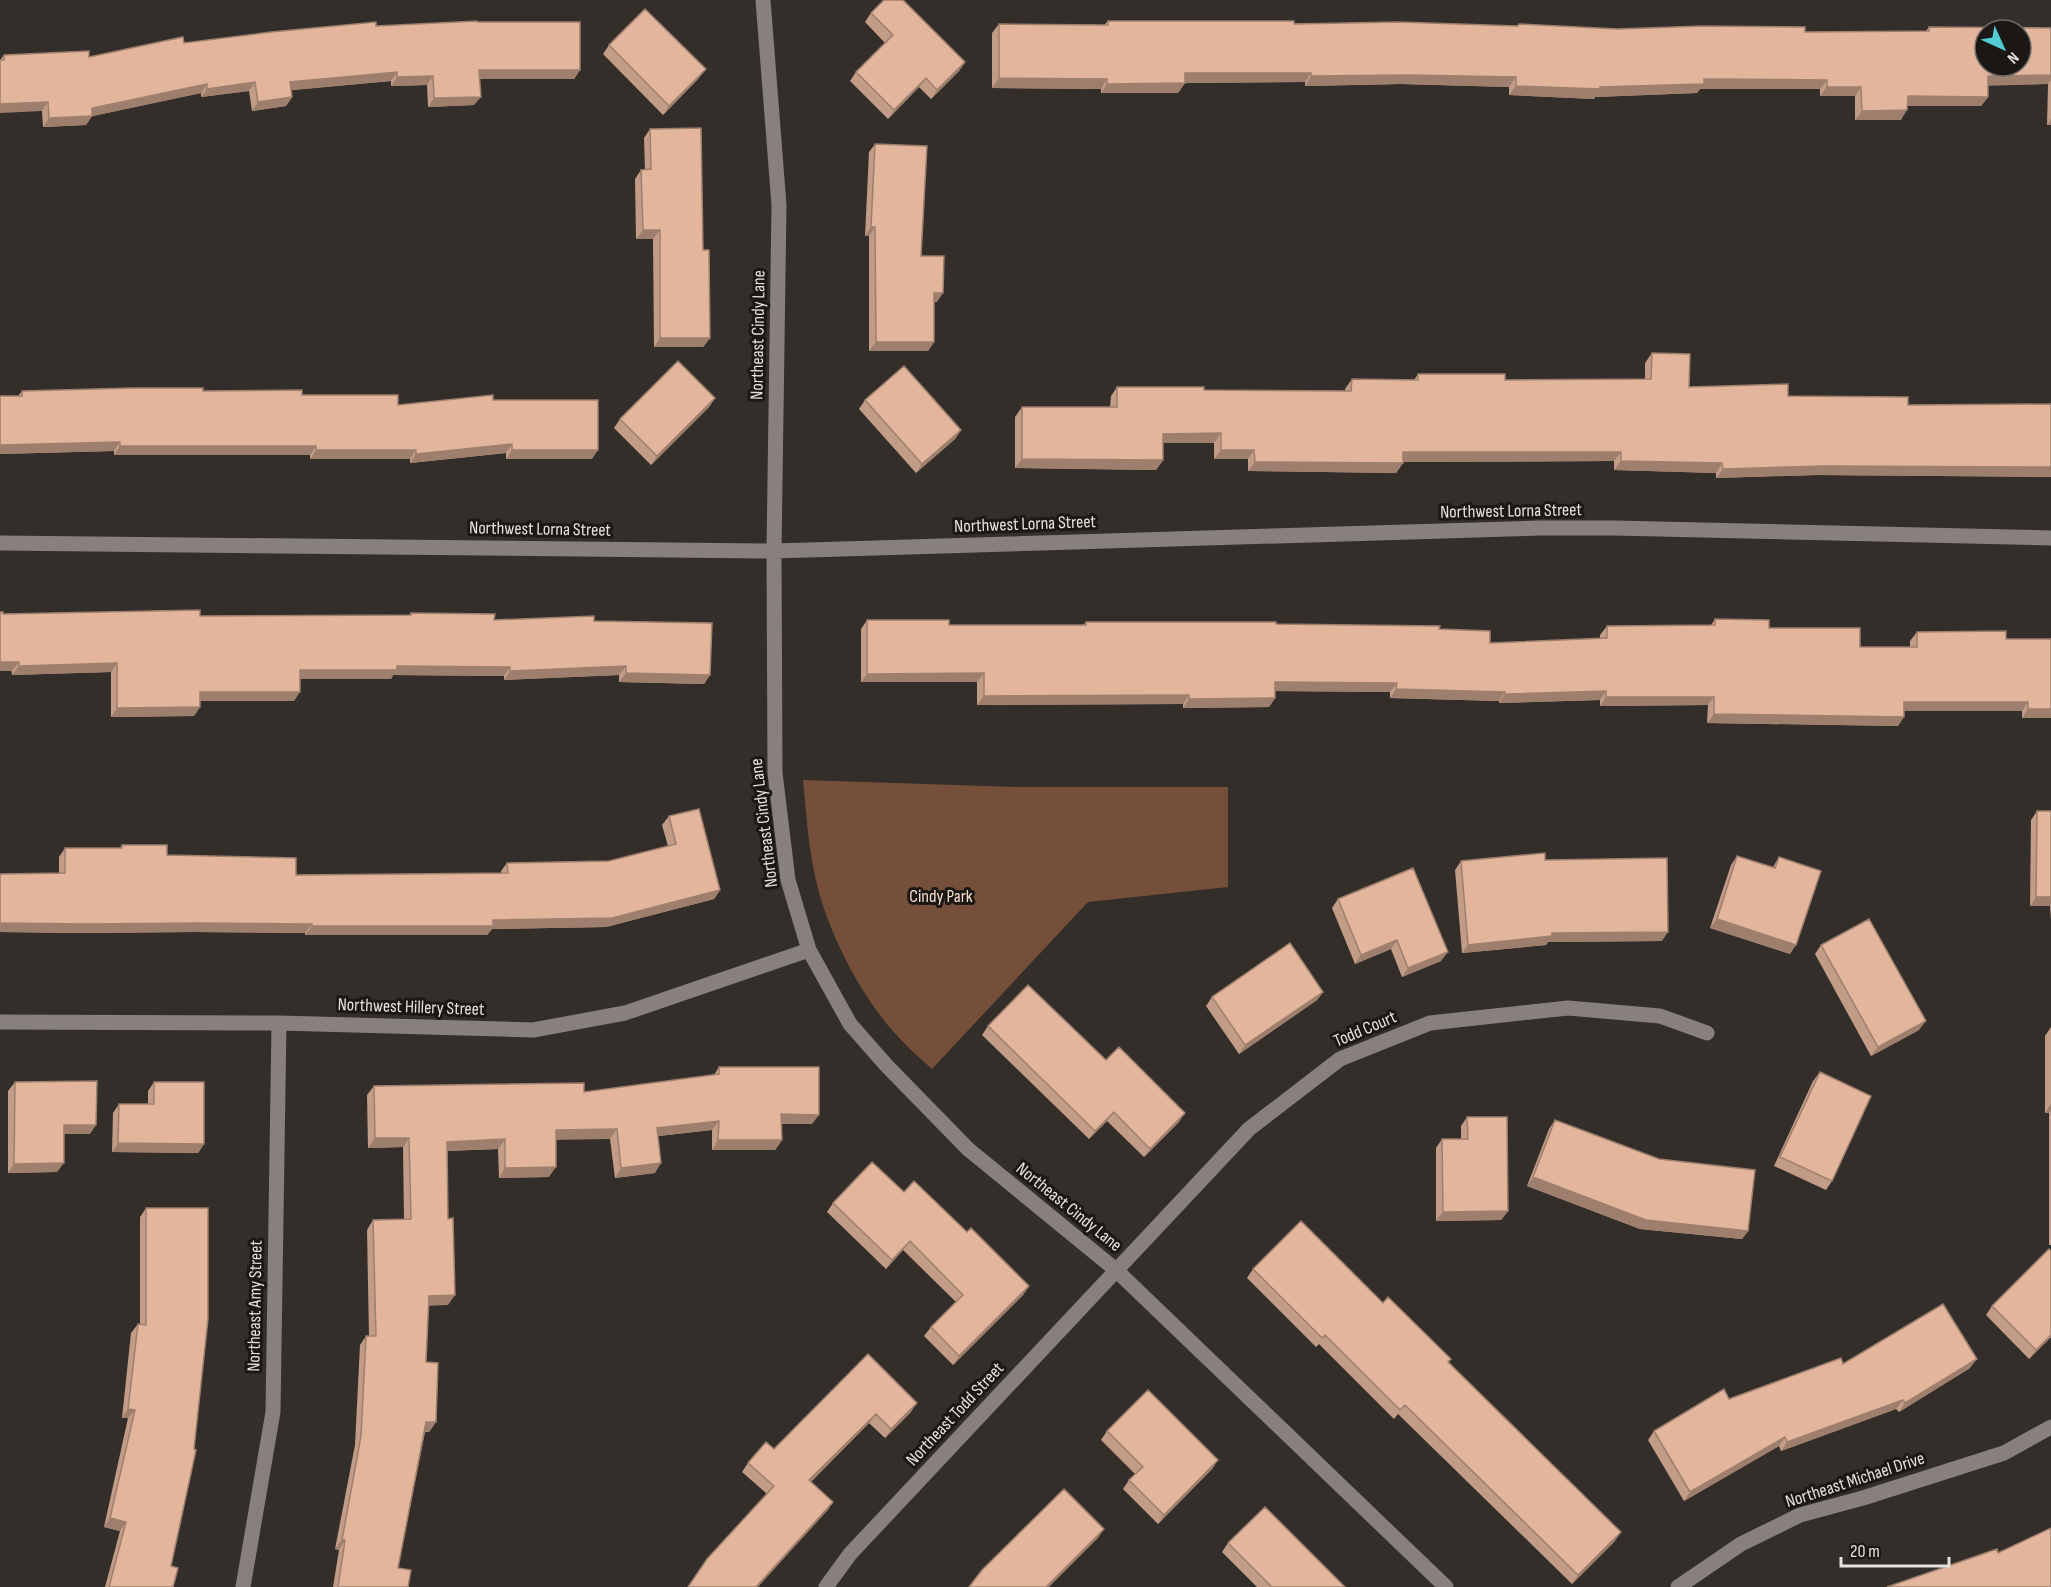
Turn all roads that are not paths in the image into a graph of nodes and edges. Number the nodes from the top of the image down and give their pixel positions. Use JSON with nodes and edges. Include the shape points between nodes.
{"nodes":[{"id":1,"x":763,"y":0,"type":"edge"},
{"id":2,"x":2051,"y":538,"type":"edge"},
{"id":3,"x":0,"y":543,"type":"edge"},
{"id":4,"x":774,"y":551,"type":"junction"},
{"id":5,"x":809,"y":950,"type":"junction"},
{"id":6,"x":0,"y":1022,"type":"edge"},
{"id":7,"x":279,"y":1023,"type":"junction"},
{"id":8,"x":1707,"y":1033,"type":"dead end"},
{"id":9,"x":1116,"y":1270,"type":"junction"},
{"id":10,"x":2051,"y":1427,"type":"edge"},
{"id":11,"x":243,"y":1587,"type":"edge"},
{"id":12,"x":826,"y":1587,"type":"edge"},
{"id":13,"x":1446,"y":1587,"type":"edge"},
{"id":14,"x":1678,"y":1587,"type":"edge"}],
"edges":[{"from":1,"to":4,"type":"street","name":"Northeast Cindy Lane","via":[[779,205]]},
{"from":2,"to":4,"type":"street","name":"Northwest Lorna Street","via":[[1541,528]]},
{"from":3,"to":4,"type":"street","name":"Northwest Lorna Street"},
{"from":4,"to":5,"type":"street","name":"Northeast Cindy Lane","via":[[776,773],[788,880]]},
{"from":5,"to":7,"type":"street","name":"Northwest Hillery Street","via":[[625,1013],[533,1030]]},
{"from":5,"to":9,"type":"street","name":"Northeast Cindy Lane","via":[[850,1024],[886,1065],[968,1149]]},
{"from":6,"to":7,"type":"street","name":"Northwest Hillery Street"},
{"from":7,"to":11,"type":"street","name":"Northeast Amy Street","via":[[273,1412]]},
{"from":8,"to":9,"type":"street","name":"Todd Court","via":[[1660,1016],[1568,1008],[1430,1023],[1340,1059],[1249,1129]]},
{"from":9,"to":12,"type":"street","name":"Northeast Todd Street","via":[[858,1545]]},
{"from":9,"to":13,"type":"street","name":"Northeast Cindy Lane"},
{"from":10,"to":14,"type":"street","name":"Northeast Michael Drive","via":[[2004,1453],[1800,1515],[1741,1544]]}]}
